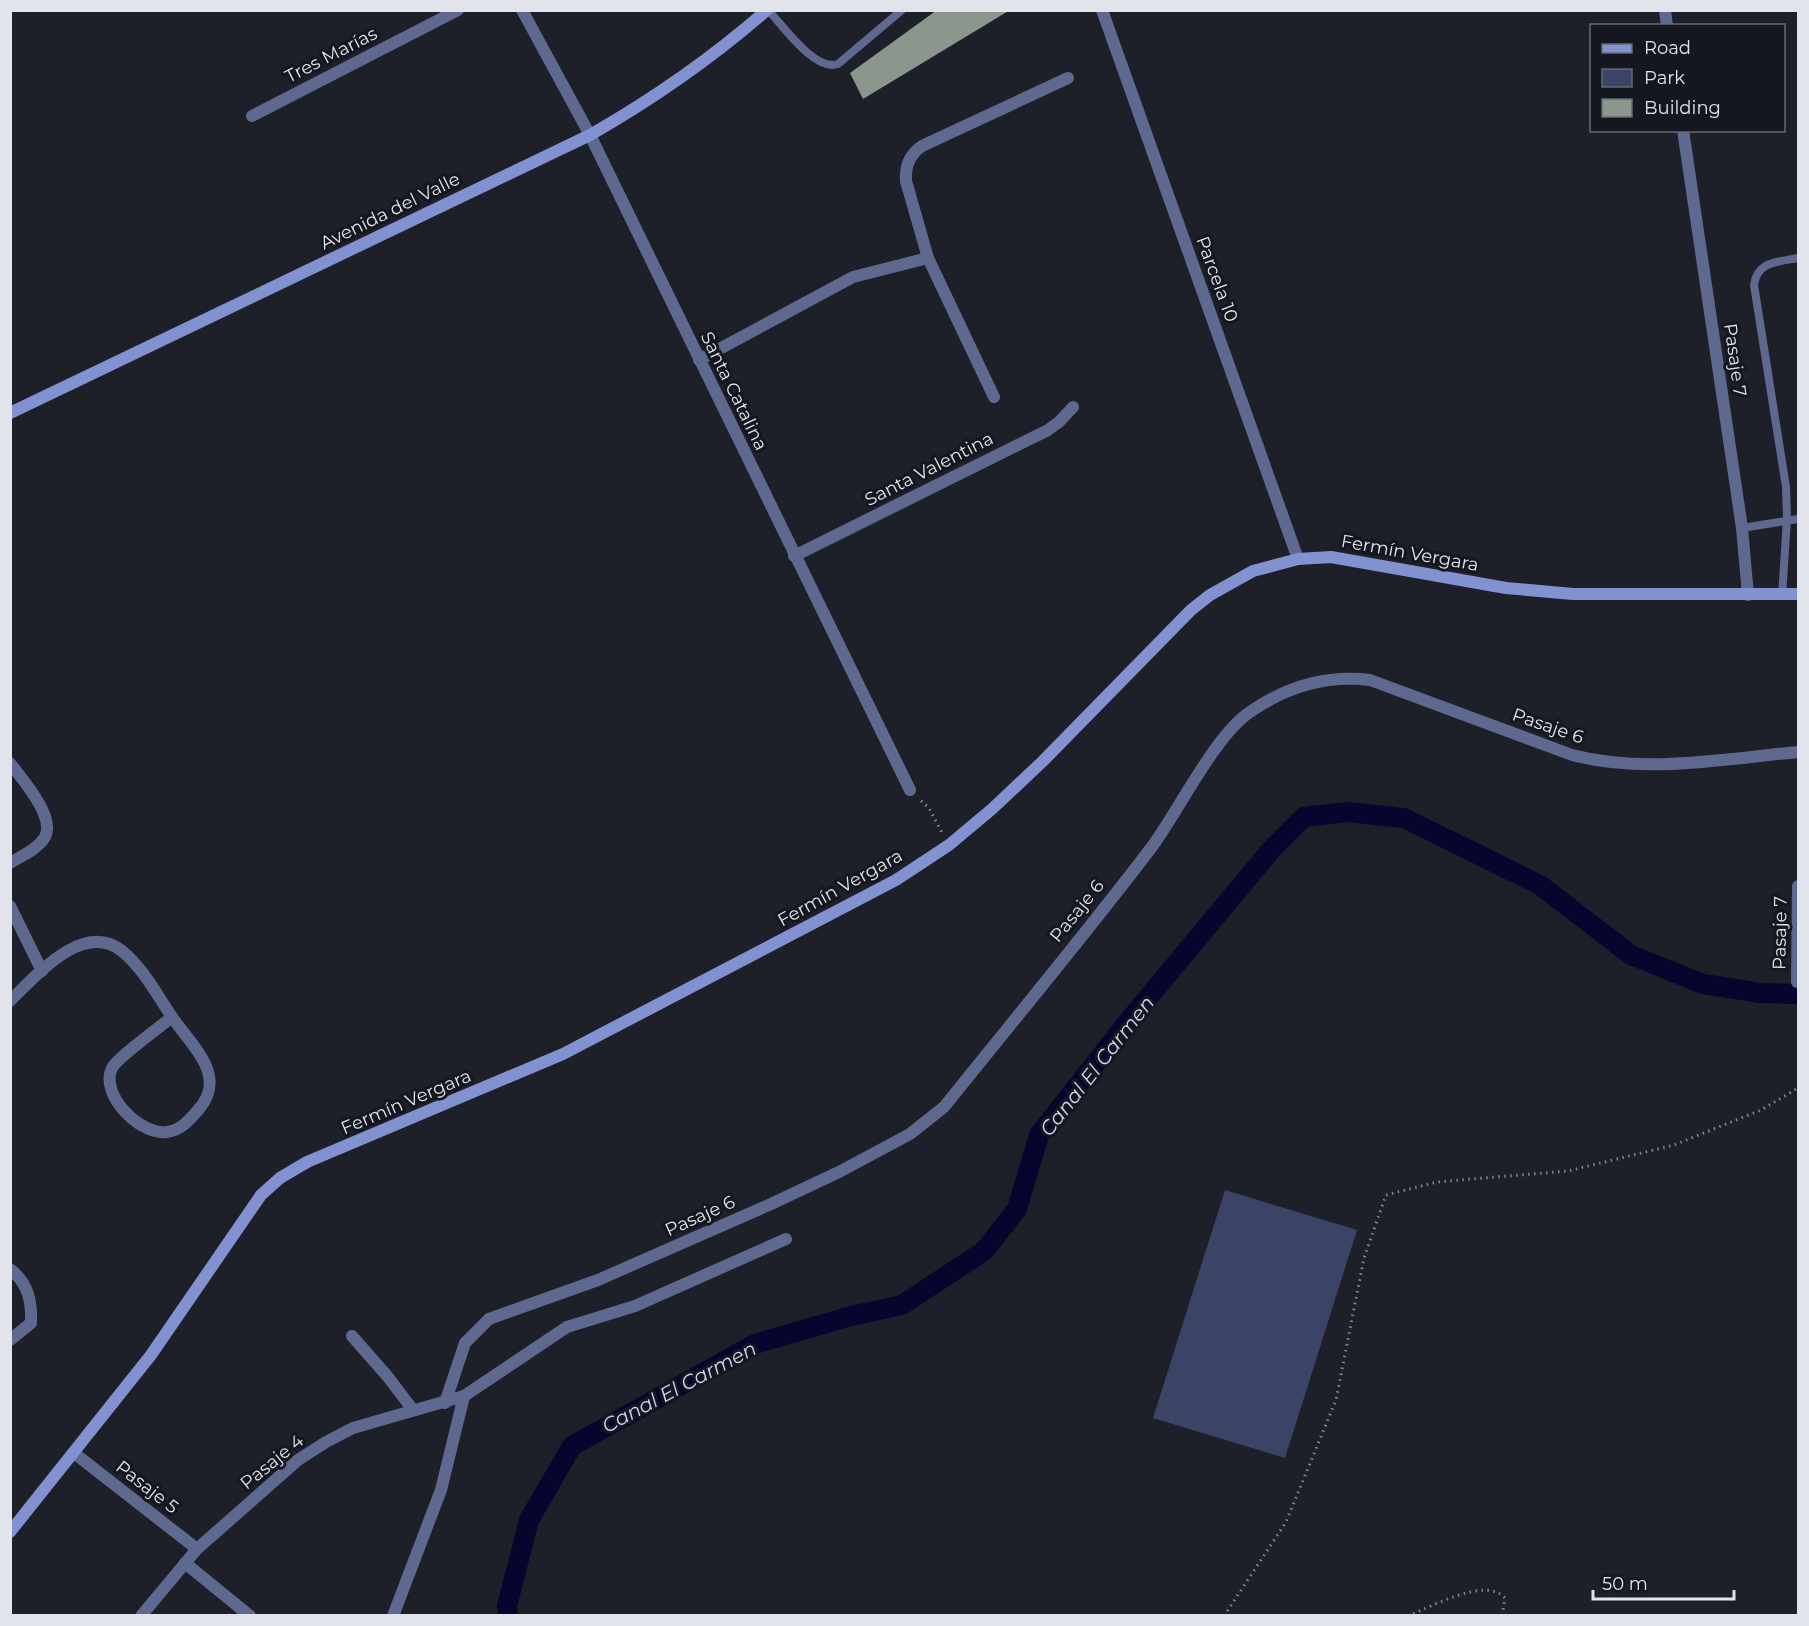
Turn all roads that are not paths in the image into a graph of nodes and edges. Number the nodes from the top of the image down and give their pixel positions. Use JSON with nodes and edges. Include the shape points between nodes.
{"nodes":[{"id":1,"x":458,"y":10,"type":"edge"},
{"id":2,"x":522,"y":10,"type":"edge"},
{"id":3,"x":768,"y":10,"type":"edge"},
{"id":4,"x":902,"y":10,"type":"edge"},
{"id":5,"x":1102,"y":10,"type":"edge"},
{"id":6,"x":1068,"y":78,"type":"dead end"},
{"id":7,"x":252,"y":116,"type":"dead end"},
{"id":8,"x":1683,"y":132,"type":"edge"},
{"id":9,"x":590,"y":135,"type":"junction"},
{"id":10,"x":928,"y":258,"type":"junction"},
{"id":11,"x":1798,"y":258,"type":"edge"},
{"id":12,"x":699,"y":360,"type":"junction"},
{"id":13,"x":994,"y":397,"type":"dead end"},
{"id":14,"x":1073,"y":406,"type":"dead end"},
{"id":15,"x":10,"y":413,"type":"edge"},
{"id":16,"x":1787,"y":519,"type":"junction"},
{"id":17,"x":1798,"y":519,"type":"edge"},
{"id":18,"x":1742,"y":528,"type":"junction"},
{"id":19,"x":794,"y":556,"type":"junction"},
{"id":20,"x":1298,"y":559,"type":"junction"},
{"id":21,"x":1798,"y":594,"type":"edge"},
{"id":22,"x":1748,"y":595,"type":"junction"},
{"id":23,"x":1782,"y":596,"type":"junction"},
{"id":24,"x":1798,"y":752,"type":"edge"},
{"id":25,"x":10,"y":763,"type":"edge"},
{"id":26,"x":910,"y":790,"type":"road end"},
{"id":27,"x":10,"y":863,"type":"edge"},
{"id":28,"x":1798,"y":886,"type":"edge"},
{"id":29,"x":10,"y":906,"type":"edge"},
{"id":30,"x":42,"y":971,"type":"junction"},
{"id":31,"x":1797,"y":981,"type":"dead end"},
{"id":32,"x":10,"y":1001,"type":"edge"},
{"id":33,"x":172,"y":1017,"type":"junction"},
{"id":34,"x":786,"y":1239,"type":"dead end"},
{"id":35,"x":10,"y":1269,"type":"edge"},
{"id":36,"x":352,"y":1336,"type":"dead end"},
{"id":37,"x":10,"y":1340,"type":"edge"},
{"id":38,"x":464,"y":1396,"type":"junction"},
{"id":39,"x":445,"y":1403,"type":"junction"},
{"id":40,"x":412,"y":1410,"type":"junction"},
{"id":41,"x":74,"y":1453,"type":"junction"},
{"id":42,"x":10,"y":1532,"type":"edge"},
{"id":43,"x":197,"y":1549,"type":"junction"},
{"id":44,"x":185,"y":1563,"type":"junction"},
{"id":45,"x":141,"y":1616,"type":"edge"},
{"id":46,"x":250,"y":1616,"type":"edge"},
{"id":47,"x":393,"y":1616,"type":"edge"}],
"edges":[{"from":1,"to":7,"type":"street","name":"Tres Marías"},
{"from":2,"to":9,"type":"street","name":"Santa Catalina"},
{"from":3,"to":4,"type":"lane","via":[[816,61],[832,66]]},
{"from":3,"to":9,"type":"street","name":"Avenida del Valle","via":[[707,60]]},
{"from":5,"to":20,"type":"street","name":"Parcela 10"},
{"from":6,"to":10,"type":"street","via":[[922,146],[911,155],[906,181]]},
{"from":8,"to":18,"type":"street","name":"Pasaje 7"},
{"from":9,"to":12,"type":"street","name":"Santa Catalina"},
{"from":9,"to":15,"type":"street","name":"Avenida del Valle"},
{"from":10,"to":12,"type":"street","via":[[853,277]]},
{"from":10,"to":13,"type":"street"},
{"from":11,"to":16,"type":"lane","via":[[1763,266],[1754,285],[1786,487]]},
{"from":12,"to":19,"type":"street","name":"Santa Catalina"},
{"from":14,"to":19,"type":"street","name":"Santa Valentina","via":[[1048,430]]},
{"from":16,"to":17,"type":"lane"},
{"from":16,"to":18,"type":"lane"},
{"from":16,"to":23,"type":"lane"},
{"from":18,"to":22,"type":"street","name":"Pasaje 7"},
{"from":19,"to":26,"type":"street","name":"Santa Catalina"},
{"from":20,"to":22,"type":"street","name":"Fermín Vergara","via":[[1347,559],[1506,588],[1573,594]]},
{"from":20,"to":41,"type":"street","name":"Fermín Vergara","via":[[1253,571],[1191,610],[1043,761],[971,828],[864,899],[562,1054],[307,1162],[280,1178],[254,1206],[151,1355]]},
{"from":21,"to":23,"type":"street","name":"Fermín Vergara"},
{"from":22,"to":23,"type":"street","name":"Fermín Vergara"},
{"from":24,"to":39,"type":"street","name":"Pasaje 6","via":[[1646,766],[1605,763],[1572,755],[1370,680],[1326,680],[1281,695],[1248,712],[1230,730],[1152,846],[944,1107],[910,1134],[771,1204],[598,1280],[489,1319],[465,1343]]},
{"from":25,"to":27,"type":"street","via":[[48,824],[38,845]]},
{"from":28,"to":31,"type":"street","name":"Pasaje 7"},
{"from":29,"to":30,"type":"street"},
{"from":30,"to":32,"type":"street"},
{"from":30,"to":33,"type":"street","via":[[74,947],[100,941],[121,950],[138,967]]},
{"from":33,"to":33,"type":"street","via":[[112,1067],[110,1081],[112,1098],[129,1116],[153,1131],[165,1133],[183,1127],[207,1100],[211,1088],[206,1066]]},
{"from":34,"to":38,"type":"street","via":[[635,1306],[567,1327]]},
{"from":35,"to":37,"type":"street","via":[[28,1290],[32,1305],[31,1323]]},
{"from":36,"to":40,"type":"street"},
{"from":38,"to":39,"type":"street","name":"Pasaje 4"},
{"from":38,"to":47,"type":"street","via":[[441,1490]]},
{"from":39,"to":40,"type":"street","name":"Pasaje 4"},
{"from":40,"to":43,"type":"street","name":"Pasaje 4","via":[[353,1428],[298,1460]]},
{"from":41,"to":42,"type":"street","name":"Fermín Vergara"},
{"from":41,"to":43,"type":"street","name":"Pasaje 5"},
{"from":43,"to":44,"type":"street","name":"Pasaje 4"},
{"from":44,"to":45,"type":"street","name":"Pasaje 4"},
{"from":44,"to":46,"type":"street"}]}
